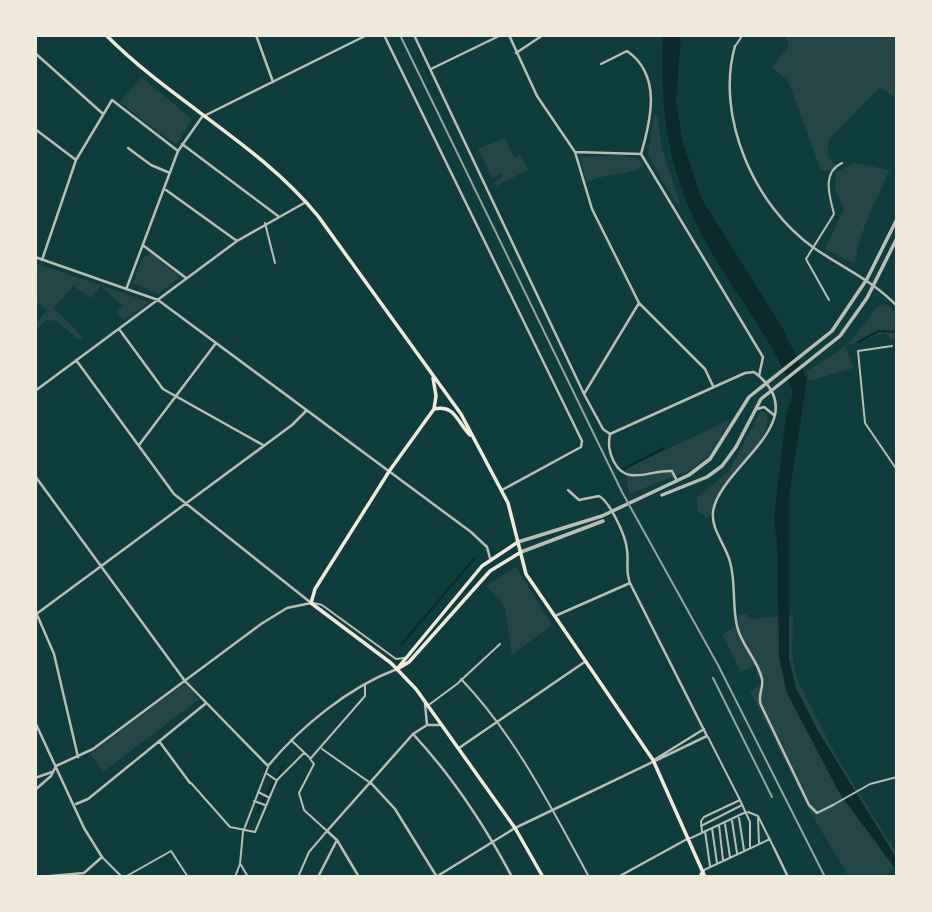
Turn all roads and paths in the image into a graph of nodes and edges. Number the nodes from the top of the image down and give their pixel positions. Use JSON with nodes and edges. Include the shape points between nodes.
{"nodes":[{"id":1,"x":106,"y":35,"type":"edge"},
{"id":2,"x":256,"y":35,"type":"edge"},
{"id":3,"x":367,"y":35,"type":"edge"},
{"id":4,"x":384,"y":35,"type":"edge"},
{"id":5,"x":414,"y":35,"type":"edge"},
{"id":6,"x":501,"y":35,"type":"edge"},
{"id":7,"x":509,"y":35,"type":"edge"},
{"id":8,"x":543,"y":35,"type":"edge"},
{"id":9,"x":742,"y":36,"type":"edge"},
{"id":10,"x":735,"y":46,"type":"joint"},
{"id":11,"x":35,"y":53,"type":"edge"},
{"id":12,"x":516,"y":53,"type":"junction"},
{"id":13,"x":601,"y":64,"type":"dead end"},
{"id":14,"x":431,"y":69,"type":"junction"},
{"id":15,"x":273,"y":82,"type":"junction"},
{"id":16,"x":102,"y":113,"type":"junction"},
{"id":17,"x":202,"y":117,"type":"junction"},
{"id":18,"x":35,"y":129,"type":"edge"},
{"id":19,"x":182,"y":144,"type":"junction"},
{"id":20,"x":128,"y":148,"type":"dead end"},
{"id":21,"x":178,"y":151,"type":"junction"},
{"id":22,"x":575,"y":152,"type":"junction"},
{"id":23,"x":641,"y":154,"type":"junction"},
{"id":24,"x":76,"y":160,"type":"junction"},
{"id":25,"x":842,"y":163,"type":"dead end"},
{"id":26,"x":170,"y":173,"type":"junction"},
{"id":27,"x":165,"y":189,"type":"junction"},
{"id":28,"x":306,"y":202,"type":"junction"},
{"id":29,"x":278,"y":216,"type":"junction"},
{"id":30,"x":897,"y":219,"type":"edge"},
{"id":31,"x":265,"y":223,"type":"junction"},
{"id":32,"x":897,"y":239,"type":"edge"},
{"id":33,"x":237,"y":241,"type":"junction"},
{"id":34,"x":143,"y":245,"type":"junction"},
{"id":35,"x":813,"y":248,"type":"junction"},
{"id":36,"x":35,"y":257,"type":"edge"},
{"id":37,"x":42,"y":260,"type":"junction"},
{"id":38,"x":275,"y":263,"type":"dead end"},
{"id":39,"x":186,"y":278,"type":"junction"},
{"id":40,"x":867,"y":279,"type":"junction"},
{"id":41,"x":875,"y":284,"type":"junction"},
{"id":42,"x":127,"y":288,"type":"junction"},
{"id":43,"x":158,"y":300,"type":"junction"},
{"id":44,"x":829,"y":300,"type":"dead end"},
{"id":45,"x":639,"y":303,"type":"junction"},
{"id":46,"x":897,"y":306,"type":"edge"},
{"id":47,"x":119,"y":329,"type":"junction"},
{"id":48,"x":216,"y":343,"type":"junction"},
{"id":49,"x":892,"y":346,"type":"dead end"},
{"id":50,"x":76,"y":360,"type":"junction"},
{"id":51,"x":432,"y":376,"type":"junction"},
{"id":52,"x":759,"y":376,"type":"junction"},
{"id":53,"x":766,"y":382,"type":"junction"},
{"id":54,"x":713,"y":387,"type":"junction"},
{"id":55,"x":771,"y":388,"type":"junction"},
{"id":56,"x":35,"y":391,"type":"edge"},
{"id":57,"x":584,"y":394,"type":"junction"},
{"id":58,"x":176,"y":397,"type":"junction"},
{"id":59,"x":433,"y":409,"type":"junction"},
{"id":60,"x":307,"y":410,"type":"junction"},
{"id":61,"x":754,"y":410,"type":"junction"},
{"id":62,"x":774,"y":415,"type":"junction"},
{"id":63,"x":610,"y":434,"type":"junction"},
{"id":64,"x":474,"y":439,"type":"junction"},
{"id":65,"x":264,"y":445,"type":"junction"},
{"id":66,"x":139,"y":446,"type":"junction"},
{"id":67,"x":553,"y":461,"type":"junction"},
{"id":68,"x":556,"y":466,"type":"dead end"},
{"id":69,"x":390,"y":470,"type":"junction"},
{"id":70,"x":897,"y":470,"type":"edge"},
{"id":71,"x":35,"y":476,"type":"edge"},
{"id":72,"x":677,"y":481,"type":"junction"},
{"id":73,"x":502,"y":490,"type":"junction"},
{"id":74,"x":568,"y":490,"type":"dead end"},
{"id":75,"x":662,"y":495,"type":"dead end"},
{"id":76,"x":186,"y":504,"type":"junction"},
{"id":77,"x":602,"y":519,"type":"junction"},
{"id":78,"x":519,"y":542,"type":"junction"},
{"id":79,"x":520,"y":552,"type":"junction"},
{"id":80,"x":491,"y":558,"type":"junction"},
{"id":81,"x":99,"y":567,"type":"junction"},
{"id":82,"x":630,"y":583,"type":"junction"},
{"id":83,"x":311,"y":603,"type":"junction"},
{"id":84,"x":36,"y":613,"type":"edge"},
{"id":85,"x":555,"y":615,"type":"junction"},
{"id":86,"x":500,"y":644,"type":"dead end"},
{"id":87,"x":404,"y":658,"type":"junction"},
{"id":88,"x":586,"y":661,"type":"junction"},
{"id":89,"x":397,"y":669,"type":"junction"},
{"id":90,"x":461,"y":679,"type":"junction"},
{"id":91,"x":185,"y":681,"type":"junction"},
{"id":92,"x":365,"y":685,"type":"junction"},
{"id":93,"x":416,"y":689,"type":"junction"},
{"id":94,"x":205,"y":704,"type":"junction"},
{"id":95,"x":429,"y":705,"type":"junction"},
{"id":96,"x":35,"y":722,"type":"edge"},
{"id":97,"x":496,"y":724,"type":"junction"},
{"id":98,"x":426,"y":725,"type":"junction"},
{"id":99,"x":443,"y":725,"type":"junction"},
{"id":100,"x":704,"y":729,"type":"junction"},
{"id":101,"x":413,"y":734,"type":"junction"},
{"id":102,"x":707,"y":736,"type":"junction"},
{"id":103,"x":291,"y":740,"type":"junction"},
{"id":104,"x":159,"y":741,"type":"junction"},
{"id":105,"x":321,"y":748,"type":"junction"},
{"id":106,"x":459,"y":748,"type":"junction"},
{"id":107,"x":304,"y":753,"type":"junction"},
{"id":108,"x":78,"y":757,"type":"junction"},
{"id":109,"x":310,"y":759,"type":"junction"},
{"id":110,"x":653,"y":760,"type":"junction"},
{"id":111,"x":56,"y":766,"type":"junction"},
{"id":112,"x":268,"y":766,"type":"junction"},
{"id":113,"x":52,"y":772,"type":"junction"},
{"id":114,"x":265,"y":772,"type":"junction"},
{"id":115,"x":897,"y":777,"type":"edge"},
{"id":116,"x":35,"y":778,"type":"edge"},
{"id":117,"x":275,"y":779,"type":"junction"},
{"id":118,"x":190,"y":782,"type":"joint"},
{"id":119,"x":370,"y":782,"type":"junction"},
{"id":120,"x":35,"y":790,"type":"edge"},
{"id":121,"x":257,"y":792,"type":"junction"},
{"id":122,"x":266,"y":796,"type":"junction"},
{"id":123,"x":740,"y":800,"type":"junction"},
{"id":124,"x":253,"y":801,"type":"junction"},
{"id":125,"x":76,"y":804,"type":"junction"},
{"id":126,"x":262,"y":804,"type":"junction"},
{"id":127,"x":833,"y":804,"type":"joint"},
{"id":128,"x":743,"y":805,"type":"junction"},
{"id":129,"x":550,"y":810,"type":"junction"},
{"id":130,"x":747,"y":812,"type":"junction"},
{"id":131,"x":738,"y":816,"type":"junction"},
{"id":132,"x":758,"y":817,"type":"junction"},
{"id":133,"x":731,"y":820,"type":"junction"},
{"id":134,"x":724,"y":822,"type":"junction"},
{"id":135,"x":719,"y":825,"type":"junction"},
{"id":136,"x":701,"y":826,"type":"junction"},
{"id":137,"x":515,"y":828,"type":"junction"},
{"id":138,"x":712,"y":828,"type":"junction"},
{"id":139,"x":327,"y":831,"type":"junction"},
{"id":140,"x":243,"y":832,"type":"junction"},
{"id":141,"x":704,"y":832,"type":"junction"},
{"id":142,"x":689,"y":838,"type":"junction"},
{"id":143,"x":770,"y":839,"type":"junction"},
{"id":144,"x":337,"y":840,"type":"junction"},
{"id":145,"x":493,"y":842,"type":"junction"},
{"id":146,"x":758,"y":844,"type":"junction"},
{"id":147,"x":750,"y":848,"type":"junction"},
{"id":148,"x":774,"y":848,"type":"joint"},
{"id":149,"x":744,"y":851,"type":"junction"},
{"id":150,"x":737,"y":854,"type":"junction"},
{"id":151,"x":102,"y":857,"type":"junction"},
{"id":152,"x":730,"y":858,"type":"junction"},
{"id":153,"x":723,"y":861,"type":"junction"},
{"id":154,"x":240,"y":864,"type":"junction"},
{"id":155,"x":717,"y":864,"type":"junction"},
{"id":156,"x":710,"y":867,"type":"junction"},
{"id":157,"x":704,"y":870,"type":"junction"},
{"id":158,"x":83,"y":875,"type":"edge"},
{"id":159,"x":40,"y":877,"type":"edge"},
{"id":160,"x":124,"y":877,"type":"edge"},
{"id":161,"x":188,"y":877,"type":"edge"},
{"id":162,"x":235,"y":877,"type":"edge"},
{"id":163,"x":248,"y":877,"type":"edge"},
{"id":164,"x":298,"y":877,"type":"edge"},
{"id":165,"x":318,"y":877,"type":"edge"},
{"id":166,"x":359,"y":877,"type":"edge"},
{"id":167,"x":437,"y":877,"type":"edge"},
{"id":168,"x":512,"y":877,"type":"edge"},
{"id":169,"x":543,"y":877,"type":"edge"},
{"id":170,"x":589,"y":877,"type":"edge"},
{"id":171,"x":618,"y":877,"type":"edge"},
{"id":172,"x":700,"y":877,"type":"edge"},
{"id":173,"x":705,"y":877,"type":"edge"},
{"id":174,"x":788,"y":877,"type":"edge"}],
"edges":[{"from":1,"to":17,"type":"main road"},
{"from":2,"to":15,"type":"street"},
{"from":3,"to":15,"type":"street"},
{"from":4,"to":67,"type":"street","via":[[582,441],[581,447]]},
{"from":5,"to":14,"type":"street"},
{"from":6,"to":14,"type":"street"},
{"from":7,"to":12,"type":"street"},
{"from":8,"to":12,"type":"street"},
{"from":9,"to":10,"type":"street"},
{"from":10,"to":35,"type":"street","via":[[729,68],[730,111],[737,141],[771,202]]},
{"from":11,"to":16,"type":"street"},
{"from":12,"to":22,"type":"street","via":[[543,107]]},
{"from":13,"to":23,"type":"street","via":[[627,51],[651,86],[652,108]]},
{"from":14,"to":57,"type":"street"},
{"from":15,"to":17,"type":"street"},
{"from":16,"to":21,"type":"street","via":[[111,100]]},
{"from":16,"to":24,"type":"street"},
{"from":17,"to":19,"type":"street"},
{"from":17,"to":28,"type":"main road","via":[[281,177]]},
{"from":18,"to":24,"type":"street"},
{"from":19,"to":21,"type":"street"},
{"from":19,"to":29,"type":"street"},
{"from":20,"to":26,"type":"street","via":[[150,166]]},
{"from":21,"to":26,"type":"street"},
{"from":22,"to":23,"type":"street"},
{"from":22,"to":45,"type":"street","via":[[593,209]]},
{"from":23,"to":52,"type":"street","via":[[763,357]]},
{"from":24,"to":37,"type":"street"},
{"from":25,"to":35,"type":"street","via":[[832,172],[828,185],[834,214]]},
{"from":26,"to":27,"type":"street"},
{"from":27,"to":33,"type":"street"},
{"from":27,"to":34,"type":"street"},
{"from":28,"to":29,"type":"street"},
{"from":28,"to":51,"type":"main road"},
{"from":29,"to":31,"type":"street"},
{"from":30,"to":40,"type":"street"},
{"from":31,"to":33,"type":"street"},
{"from":31,"to":38,"type":"street"},
{"from":32,"to":41,"type":"street"},
{"from":33,"to":39,"type":"street"},
{"from":34,"to":39,"type":"street"},
{"from":34,"to":42,"type":"street"},
{"from":35,"to":40,"type":"street"},
{"from":35,"to":44,"type":"street","via":[[806,259]]},
{"from":36,"to":37,"type":"street"},
{"from":37,"to":42,"type":"street"},
{"from":39,"to":43,"type":"street"},
{"from":40,"to":41,"type":"street"},
{"from":40,"to":53,"type":"street","via":[[832,331]]},
{"from":41,"to":46,"type":"street"},
{"from":41,"to":55,"type":"street","via":[[840,336]]},
{"from":42,"to":43,"type":"street"},
{"from":43,"to":47,"type":"street"},
{"from":43,"to":48,"type":"street"},
{"from":45,"to":54,"type":"street","via":[[705,369]]},
{"from":45,"to":57,"type":"street"},
{"from":47,"to":50,"type":"street"},
{"from":47,"to":58,"type":"street","via":[[163,389]]},
{"from":48,"to":58,"type":"street"},
{"from":48,"to":60,"type":"street"},
{"from":49,"to":70,"type":"street","via":[[858,351],[865,423]]},
{"from":50,"to":56,"type":"street"},
{"from":50,"to":66,"type":"street"},
{"from":51,"to":59,"type":"main road"},
{"from":51,"to":64,"type":"main road"},
{"from":52,"to":53,"type":"street"},
{"from":52,"to":54,"type":"street","via":[[745,373]]},
{"from":53,"to":55,"type":"street"},
{"from":53,"to":72,"type":"street","via":[[749,397],[710,459]]},
{"from":54,"to":63,"type":"street"},
{"from":55,"to":61,"type":"street"},
{"from":55,"to":62,"type":"street"},
{"from":57,"to":63,"type":"street"},
{"from":58,"to":65,"type":"street"},
{"from":58,"to":66,"type":"street"},
{"from":59,"to":64,"type":"main road","via":[[451,409]]},
{"from":59,"to":69,"type":"main road"},
{"from":60,"to":65,"type":"street"},
{"from":60,"to":69,"type":"street"},
{"from":61,"to":62,"type":"street","via":[[764,407]]},
{"from":61,"to":75,"type":"street","via":[[722,466]]},
{"from":62,"to":127,"type":"street","via":[[768,433],[719,497],[713,510],[714,526],[731,563],[737,626],[762,680],[761,705],[809,805],[817,813]]},
{"from":63,"to":72,"type":"street","via":[[608,449],[620,471],[629,476],[672,471]]},
{"from":64,"to":73,"type":"main road"},
{"from":65,"to":76,"type":"street"},
{"from":66,"to":76,"type":"street"},
{"from":67,"to":68,"type":"street"},
{"from":67,"to":73,"type":"street"},
{"from":69,"to":80,"type":"street","via":[[474,536]]},
{"from":69,"to":83,"type":"main road","via":[[314,589]]},
{"from":71,"to":81,"type":"street"},
{"from":72,"to":77,"type":"street"},
{"from":73,"to":78,"type":"main road"},
{"from":74,"to":82,"type":"street","via":[[579,500],[603,498],[626,545],[625,569]]},
{"from":76,"to":81,"type":"street"},
{"from":76,"to":83,"type":"street"},
{"from":77,"to":78,"type":"street"},
{"from":77,"to":79,"type":"street"},
{"from":78,"to":79,"type":"main road"},
{"from":78,"to":80,"type":"main road"},
{"from":79,"to":85,"type":"main road","via":[[526,574]]},
{"from":79,"to":89,"type":"main road","via":[[490,571],[409,662]]},
{"from":80,"to":87,"type":"main road"},
{"from":81,"to":84,"type":"street"},
{"from":81,"to":91,"type":"street"},
{"from":82,"to":85,"type":"street"},
{"from":82,"to":100,"type":"street"},
{"from":83,"to":87,"type":"street","via":[[322,605],[396,659]]},
{"from":83,"to":89,"type":"main road"},
{"from":83,"to":91,"type":"street","via":[[287,608],[261,624]]},
{"from":84,"to":108,"type":"street","via":[[54,654]]},
{"from":85,"to":88,"type":"main road"},
{"from":86,"to":90,"type":"street"},
{"from":87,"to":89,"type":"main road"},
{"from":88,"to":97,"type":"street"},
{"from":88,"to":110,"type":"main road"},
{"from":89,"to":92,"type":"street"},
{"from":89,"to":93,"type":"main road"},
{"from":90,"to":95,"type":"street"},
{"from":90,"to":97,"type":"street"},
{"from":91,"to":94,"type":"street"},
{"from":91,"to":108,"type":"street"},
{"from":92,"to":103,"type":"street","via":[[312,719]]},
{"from":92,"to":105,"type":"street","via":[[365,696]]},
{"from":93,"to":95,"type":"main road"},
{"from":93,"to":98,"type":"street","via":[[426,706]]},
{"from":94,"to":104,"type":"street"},
{"from":94,"to":112,"type":"street"},
{"from":95,"to":99,"type":"main road"},
{"from":96,"to":111,"type":"street"},
{"from":97,"to":106,"type":"street"},
{"from":97,"to":129,"type":"street"},
{"from":98,"to":99,"type":"street"},
{"from":98,"to":101,"type":"street"},
{"from":99,"to":106,"type":"main road"},
{"from":100,"to":102,"type":"street"},
{"from":100,"to":110,"type":"street"},
{"from":101,"to":119,"type":"street"},
{"from":101,"to":145,"type":"street","via":[[434,756]]},
{"from":102,"to":110,"type":"street"},
{"from":102,"to":123,"type":"street"},
{"from":103,"to":107,"type":"street"},
{"from":103,"to":112,"type":"street"},
{"from":104,"to":118,"type":"street"},
{"from":104,"to":125,"type":"street"},
{"from":105,"to":109,"type":"street"},
{"from":105,"to":119,"type":"street"},
{"from":106,"to":137,"type":"main road"},
{"from":107,"to":109,"type":"street"},
{"from":107,"to":117,"type":"street"},
{"from":108,"to":111,"type":"street"},
{"from":109,"to":139,"type":"street","via":[[314,764],[299,793],[304,810]]},
{"from":110,"to":129,"type":"street"},
{"from":110,"to":142,"type":"main road"},
{"from":111,"to":113,"type":"street"},
{"from":111,"to":125,"type":"street"},
{"from":112,"to":114,"type":"street"},
{"from":113,"to":116,"type":"street"},
{"from":113,"to":120,"type":"street"},
{"from":114,"to":117,"type":"street"},
{"from":114,"to":121,"type":"street"},
{"from":115,"to":127,"type":"street","via":[[864,787]]},
{"from":117,"to":122,"type":"street"},
{"from":118,"to":140,"type":"street","via":[[221,820]]},
{"from":119,"to":139,"type":"street"},
{"from":119,"to":167,"type":"street","via":[[395,809]]},
{"from":121,"to":122,"type":"street"},
{"from":121,"to":124,"type":"street"},
{"from":122,"to":126,"type":"street"},
{"from":123,"to":128,"type":"street"},
{"from":123,"to":136,"type":"street","via":[[704,817]]},
{"from":124,"to":126,"type":"street"},
{"from":124,"to":140,"type":"street"},
{"from":125,"to":151,"type":"street"},
{"from":126,"to":140,"type":"street","via":[[255,832]]},
{"from":128,"to":130,"type":"street"},
{"from":128,"to":136,"type":"street"},
{"from":129,"to":137,"type":"street"},
{"from":129,"to":170,"type":"street"},
{"from":130,"to":131,"type":"street"},
{"from":130,"to":132,"type":"street"},
{"from":130,"to":147,"type":"street"},
{"from":131,"to":133,"type":"street"},
{"from":131,"to":149,"type":"street"},
{"from":132,"to":143,"type":"street"},
{"from":132,"to":146,"type":"street"},
{"from":133,"to":134,"type":"street"},
{"from":133,"to":150,"type":"street"},
{"from":134,"to":135,"type":"street"},
{"from":134,"to":152,"type":"street"},
{"from":135,"to":138,"type":"street"},
{"from":135,"to":153,"type":"street"},
{"from":136,"to":141,"type":"street"},
{"from":137,"to":145,"type":"street"},
{"from":137,"to":169,"type":"main road"},
{"from":138,"to":141,"type":"street"},
{"from":138,"to":155,"type":"street"},
{"from":139,"to":144,"type":"street"},
{"from":139,"to":164,"type":"street","via":[[309,852]]},
{"from":140,"to":154,"type":"street"},
{"from":141,"to":142,"type":"street"},
{"from":141,"to":156,"type":"street"},
{"from":142,"to":157,"type":"main road"},
{"from":142,"to":171,"type":"street"},
{"from":143,"to":146,"type":"street"},
{"from":143,"to":148,"type":"street"},
{"from":144,"to":165,"type":"street"},
{"from":144,"to":166,"type":"street"},
{"from":145,"to":167,"type":"street"},
{"from":145,"to":168,"type":"street"},
{"from":146,"to":147,"type":"street"},
{"from":147,"to":149,"type":"street"},
{"from":148,"to":174,"type":"street"},
{"from":149,"to":150,"type":"street"},
{"from":150,"to":152,"type":"street"},
{"from":151,"to":158,"type":"street"},
{"from":151,"to":160,"type":"street"},
{"from":152,"to":153,"type":"street"},
{"from":153,"to":155,"type":"street"},
{"from":154,"to":162,"type":"street"},
{"from":154,"to":163,"type":"street"},
{"from":155,"to":156,"type":"street"},
{"from":156,"to":157,"type":"street"},
{"from":157,"to":172,"type":"main road"},
{"from":157,"to":173,"type":"main road"},
{"from":158,"to":159,"type":"street"},
{"from":160,"to":161,"type":"street","via":[[171,851]]}]}
